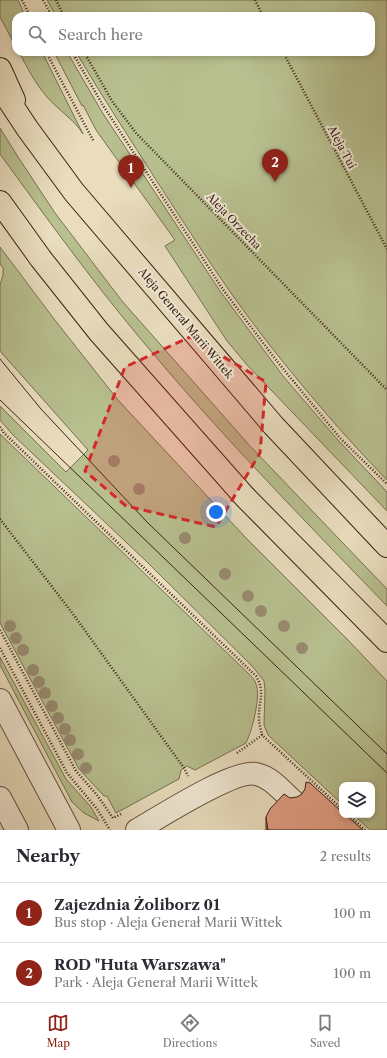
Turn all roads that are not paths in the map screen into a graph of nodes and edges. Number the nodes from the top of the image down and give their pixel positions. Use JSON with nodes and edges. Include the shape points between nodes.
{"nodes":[{"id":1,"x":0,"y":69,"type":"edge"},
{"id":2,"x":0,"y":88,"type":"edge"},
{"id":3,"x":27,"y":128,"type":"junction"},
{"id":4,"x":0,"y":202,"type":"edge"},
{"id":5,"x":387,"y":546,"type":"edge"},
{"id":6,"x":387,"y":641,"type":"edge"},
{"id":7,"x":0,"y":700,"type":"edge"},
{"id":8,"x":0,"y":798,"type":"edge"},
{"id":9,"x":293,"y":801,"type":"edge"},
{"id":10,"x":17,"y":830,"type":"edge"},
{"id":11,"x":69,"y":830,"type":"edge"},
{"id":12,"x":137,"y":830,"type":"edge"}],
"edges":[{"from":1,"to":3,"type":"main road"},
{"from":2,"to":3,"type":"main road","name":"Aleja Generał Marii Wittek"},
{"from":3,"to":5,"type":"main road","name":"Aleja Generał Marii Wittek","via":[[74,192],[273,426]]},
{"from":4,"to":6,"type":"main road","via":[[41,259],[109,343],[245,497]]},
{"from":7,"to":11,"type":"street"},
{"from":8,"to":10,"type":"street"},
{"from":9,"to":12,"type":"street","via":[[263,776],[242,774],[218,784]]}]}
